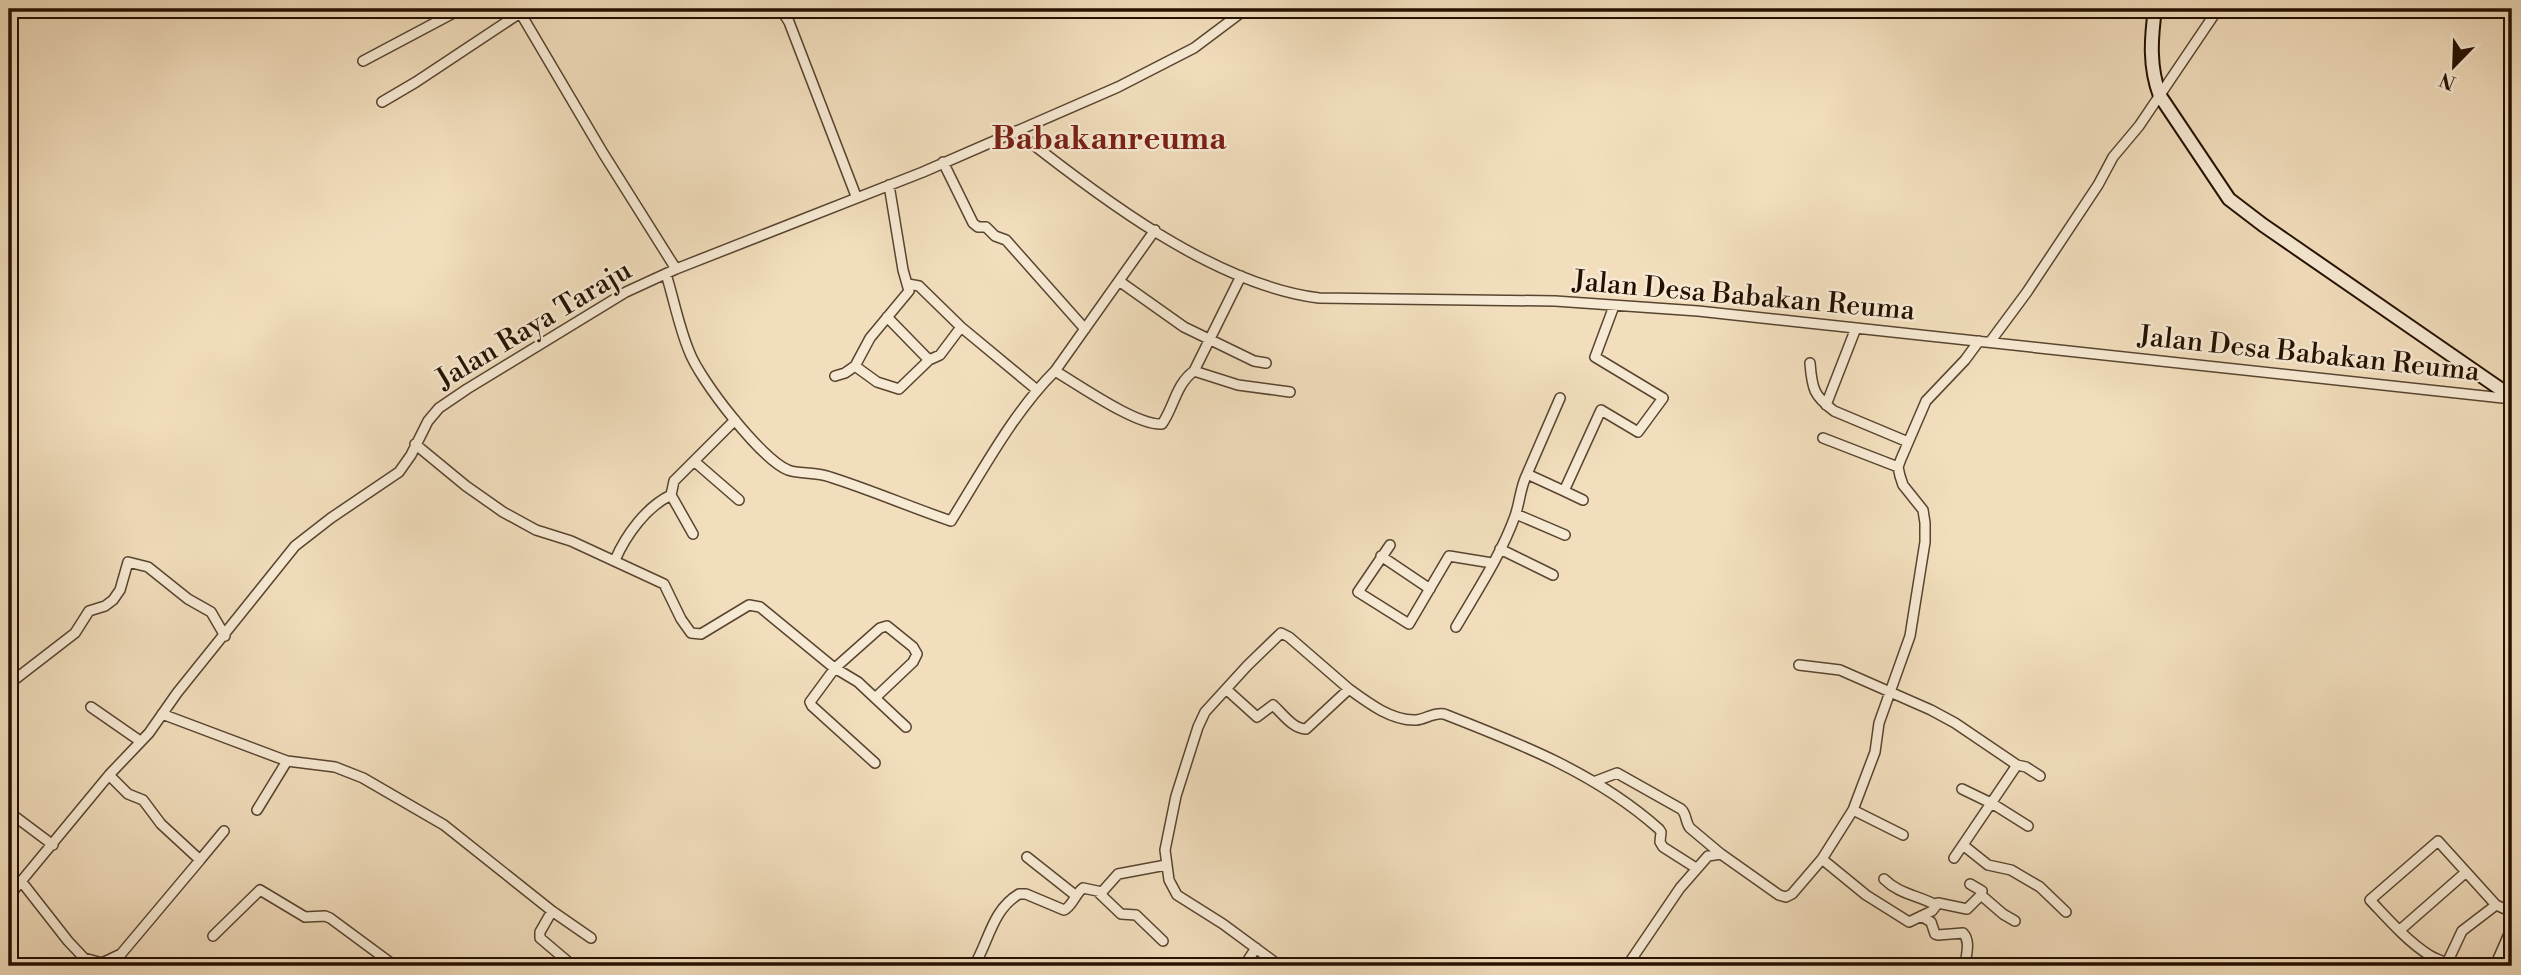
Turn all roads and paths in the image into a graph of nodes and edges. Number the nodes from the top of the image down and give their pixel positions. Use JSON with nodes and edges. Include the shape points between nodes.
{"nodes":[{"id":1,"x":461,"y":9,"type":"edge"},
{"id":2,"x":776,"y":9,"type":"edge"},
{"id":3,"x":1246,"y":9,"type":"edge"},
{"id":4,"x":2155,"y":9,"type":"edge"},
{"id":5,"x":2218,"y":9,"type":"edge"},
{"id":6,"x":519,"y":11,"type":"edge"},
{"id":7,"x":363,"y":61,"type":"dead end"},
{"id":8,"x":2160,"y":96,"type":"junction"},
{"id":9,"x":382,"y":102,"type":"dead end"},
{"id":10,"x":1016,"y":131,"type":"junction"},
{"id":11,"x":943,"y":162,"type":"junction"},
{"id":12,"x":889,"y":185,"type":"junction"},
{"id":13,"x":856,"y":196,"type":"junction"},
{"id":14,"x":1156,"y":230,"type":"junction"},
{"id":15,"x":676,"y":269,"type":"junction"},
{"id":16,"x":666,"y":274,"type":"junction"},
{"id":17,"x":1241,"y":276,"type":"junction"},
{"id":18,"x":1119,"y":281,"type":"junction"},
{"id":19,"x":908,"y":284,"type":"junction"},
{"id":20,"x":1614,"y":306,"type":"junction"},
{"id":21,"x":887,"y":317,"type":"junction"},
{"id":22,"x":961,"y":327,"type":"junction"},
{"id":23,"x":1856,"y":328,"type":"junction"},
{"id":24,"x":1085,"y":329,"type":"junction"},
{"id":25,"x":1208,"y":339,"type":"junction"},
{"id":26,"x":1979,"y":341,"type":"junction"},
{"id":27,"x":1990,"y":342,"type":"junction"},
{"id":28,"x":929,"y":360,"type":"junction"},
{"id":29,"x":1266,"y":363,"type":"dead end"},
{"id":30,"x":1810,"y":363,"type":"dead end"},
{"id":31,"x":855,"y":366,"type":"junction"},
{"id":32,"x":1055,"y":371,"type":"junction"},
{"id":33,"x":1194,"y":371,"type":"junction"},
{"id":34,"x":835,"y":376,"type":"dead end"},
{"id":35,"x":1037,"y":390,"type":"junction"},
{"id":36,"x":1290,"y":392,"type":"dead end"},
{"id":37,"x":1560,"y":398,"type":"dead end"},
{"id":38,"x":2512,"y":398,"type":"edge"},
{"id":39,"x":1826,"y":405,"type":"junction"},
{"id":40,"x":735,"y":420,"type":"junction"},
{"id":41,"x":1823,"y":438,"type":"dead end"},
{"id":42,"x":1908,"y":442,"type":"junction"},
{"id":43,"x":415,"y":444,"type":"junction"},
{"id":44,"x":694,"y":461,"type":"junction"},
{"id":45,"x":1898,"y":467,"type":"junction"},
{"id":46,"x":1527,"y":474,"type":"junction"},
{"id":47,"x":1564,"y":491,"type":"junction"},
{"id":48,"x":671,"y":495,"type":"junction"},
{"id":49,"x":739,"y":500,"type":"dead end"},
{"id":50,"x":1583,"y":500,"type":"dead end"},
{"id":51,"x":1516,"y":514,"type":"junction"},
{"id":52,"x":693,"y":534,"type":"dead end"},
{"id":53,"x":1565,"y":535,"type":"dead end"},
{"id":54,"x":1390,"y":545,"type":"dead end"},
{"id":55,"x":1500,"y":550,"type":"junction"},
{"id":56,"x":1381,"y":556,"type":"junction"},
{"id":57,"x":615,"y":560,"type":"junction"},
{"id":58,"x":1492,"y":563,"type":"junction"},
{"id":59,"x":1553,"y":575,"type":"dead end"},
{"id":60,"x":1430,"y":589,"type":"junction"},
{"id":61,"x":1456,"y":627,"type":"dead end"},
{"id":62,"x":225,"y":636,"type":"junction"},
{"id":63,"x":1799,"y":665,"type":"dead end"},
{"id":64,"x":835,"y":668,"type":"junction"},
{"id":65,"x":9,"y":684,"type":"edge"},
{"id":66,"x":1349,"y":689,"type":"junction"},
{"id":67,"x":1226,"y":690,"type":"junction"},
{"id":68,"x":1891,"y":692,"type":"junction"},
{"id":69,"x":875,"y":698,"type":"junction"},
{"id":70,"x":91,"y":707,"type":"dead end"},
{"id":71,"x":162,"y":714,"type":"junction"},
{"id":72,"x":906,"y":727,"type":"dead end"},
{"id":73,"x":139,"y":741,"type":"junction"},
{"id":74,"x":287,"y":761,"type":"junction"},
{"id":75,"x":875,"y":763,"type":"dead end"},
{"id":76,"x":2017,"y":765,"type":"junction"},
{"id":77,"x":109,"y":775,"type":"junction"},
{"id":78,"x":2039,"y":776,"type":"dead end"},
{"id":79,"x":1596,"y":781,"type":"junction"},
{"id":80,"x":1962,"y":789,"type":"dead end"},
{"id":81,"x":1993,"y":804,"type":"junction"},
{"id":82,"x":257,"y":810,"type":"dead end"},
{"id":83,"x":1853,"y":810,"type":"junction"},
{"id":84,"x":9,"y":812,"type":"edge"},
{"id":85,"x":2028,"y":827,"type":"dead end"},
{"id":86,"x":224,"y":831,"type":"dead end"},
{"id":87,"x":1903,"y":835,"type":"dead end"},
{"id":88,"x":53,"y":845,"type":"junction"},
{"id":89,"x":1963,"y":845,"type":"junction"},
{"id":90,"x":1721,"y":854,"type":"junction"},
{"id":91,"x":1027,"y":857,"type":"dead end"},
{"id":92,"x":1954,"y":858,"type":"dead end"},
{"id":93,"x":1822,"y":859,"type":"junction"},
{"id":94,"x":200,"y":860,"type":"junction"},
{"id":95,"x":1166,"y":865,"type":"junction"},
{"id":96,"x":1696,"y":868,"type":"junction"},
{"id":97,"x":2465,"y":873,"type":"junction"},
{"id":98,"x":1884,"y":879,"type":"dead end"},
{"id":99,"x":21,"y":881,"type":"junction"},
{"id":100,"x":1970,"y":884,"type":"dead end"},
{"id":101,"x":1099,"y":892,"type":"junction"},
{"id":102,"x":1076,"y":895,"type":"junction"},
{"id":103,"x":1981,"y":895,"type":"junction"},
{"id":104,"x":9,"y":896,"type":"edge"},
{"id":105,"x":1936,"y":905,"type":"junction"},
{"id":106,"x":2496,"y":905,"type":"junction"},
{"id":107,"x":552,"y":911,"type":"junction"},
{"id":108,"x":2066,"y":912,"type":"dead end"},
{"id":109,"x":2512,"y":912,"type":"edge"},
{"id":110,"x":1921,"y":916,"type":"junction"},
{"id":111,"x":2015,"y":921,"type":"dead end"},
{"id":112,"x":2512,"y":927,"type":"edge"},
{"id":113,"x":2400,"y":930,"type":"junction"},
{"id":114,"x":213,"y":936,"type":"dead end"},
{"id":115,"x":591,"y":938,"type":"dead end"},
{"id":116,"x":1163,"y":941,"type":"dead end"},
{"id":117,"x":1256,"y":948,"type":"junction"},
{"id":118,"x":2448,"y":965,"type":"edge"},
{"id":119,"x":395,"y":966,"type":"edge"},
{"id":120,"x":573,"y":966,"type":"edge"},
{"id":121,"x":974,"y":966,"type":"edge"},
{"id":122,"x":1244,"y":966,"type":"edge"},
{"id":123,"x":1280,"y":966,"type":"edge"},
{"id":124,"x":1626,"y":966,"type":"edge"},
{"id":125,"x":1965,"y":966,"type":"edge"},
{"id":126,"x":2495,"y":966,"type":"edge"}],
"edges":[{"from":1,"to":7,"type":"street"},
{"from":2,"to":13,"type":"street","via":[[789,23]]},
{"from":3,"to":10,"type":"street","name":"Jalan Raya Taraju","via":[[1159,67]]},
{"from":4,"to":8,"type":"main road","via":[[2151,63]]},
{"from":5,"to":8,"type":"street"},
{"from":6,"to":9,"type":"street"},
{"from":6,"to":15,"type":"street"},
{"from":8,"to":27,"type":"street","via":[[2108,165]]},
{"from":8,"to":38,"type":"main road","via":[[2230,199]]},
{"from":10,"to":11,"type":"street","name":"Jalan Raya Taraju"},
{"from":10,"to":14,"type":"street","name":"Jalan Desa Babakan Reuma","via":[[1082,182]]},
{"from":11,"to":12,"type":"street","name":"Jalan Raya Taraju"},
{"from":11,"to":24,"type":"street","via":[[973,223],[1006,240]]},
{"from":12,"to":13,"type":"street","name":"Jalan Raya Taraju"},
{"from":12,"to":19,"type":"street"},
{"from":13,"to":15,"type":"street","name":"Jalan Raya Taraju"},
{"from":14,"to":17,"type":"street","name":"Jalan Desa Babakan Reuma"},
{"from":14,"to":18,"type":"street"},
{"from":15,"to":16,"type":"street","name":"Jalan Raya Taraju"},
{"from":16,"to":40,"type":"street","via":[[689,353]]},
{"from":16,"to":43,"type":"street","name":"Jalan Raya Taraju","via":[[626,292],[467,388],[439,408]]},
{"from":17,"to":20,"type":"street","name":"Jalan Desa Babakan Reuma","via":[[1281,291],[1319,298]]},
{"from":17,"to":25,"type":"street"},
{"from":18,"to":24,"type":"street"},
{"from":18,"to":25,"type":"street","via":[[1167,317]]},
{"from":19,"to":21,"type":"street","via":[[906,296]]},
{"from":19,"to":22,"type":"street","via":[[919,286]]},
{"from":20,"to":23,"type":"street","name":"Jalan Desa Babakan Reuma"},
{"from":20,"to":47,"type":"street","via":[[1595,357],[1663,398],[1638,432],[1601,410]]},
{"from":21,"to":28,"type":"street"},
{"from":21,"to":31,"type":"street"},
{"from":22,"to":28,"type":"street","via":[[940,355]]},
{"from":22,"to":35,"type":"street"},
{"from":23,"to":26,"type":"street","name":"Jalan Desa Babakan Reuma"},
{"from":23,"to":39,"type":"street"},
{"from":24,"to":32,"type":"street"},
{"from":25,"to":29,"type":"street"},
{"from":25,"to":33,"type":"street"},
{"from":26,"to":27,"type":"street","name":"Jalan Desa Babakan Reuma"},
{"from":26,"to":42,"type":"street","via":[[1926,401]]},
{"from":27,"to":38,"type":"street","name":"Jalan Desa Babakan Reuma"},
{"from":28,"to":31,"type":"street","via":[[899,389],[877,382]]},
{"from":30,"to":39,"type":"street","via":[[1815,394]]},
{"from":31,"to":34,"type":"street"},
{"from":32,"to":33,"type":"street","via":[[1155,424],[1166,419],[1175,395]]},
{"from":32,"to":35,"type":"street"},
{"from":33,"to":36,"type":"street","via":[[1238,386]]},
{"from":35,"to":40,"type":"street","via":[[951,521],[831,477],[789,471]]},
{"from":37,"to":46,"type":"street"},
{"from":39,"to":42,"type":"street"},
{"from":40,"to":44,"type":"street"},
{"from":41,"to":45,"type":"street"},
{"from":42,"to":45,"type":"street"},
{"from":43,"to":57,"type":"street","via":[[503,512],[536,530]]},
{"from":43,"to":62,"type":"street","name":"Jalan Raya Taraju","via":[[399,472],[295,546]]},
{"from":44,"to":48,"type":"street","via":[[674,481]]},
{"from":44,"to":49,"type":"street"},
{"from":45,"to":68,"type":"street","via":[[1903,485],[1923,510],[1925,542],[1910,636]]},
{"from":46,"to":47,"type":"street"},
{"from":46,"to":51,"type":"street"},
{"from":47,"to":50,"type":"street"},
{"from":48,"to":52,"type":"street"},
{"from":48,"to":57,"type":"street","via":[[653,507],[626,537]]},
{"from":51,"to":53,"type":"street"},
{"from":51,"to":55,"type":"street"},
{"from":54,"to":56,"type":"street"},
{"from":55,"to":58,"type":"street"},
{"from":55,"to":59,"type":"street"},
{"from":56,"to":60,"type":"street"},
{"from":56,"to":60,"type":"street","via":[[1358,592],[1409,624]]},
{"from":57,"to":64,"type":"street","via":[[664,584],[691,633],[701,634],[754,604]]},
{"from":58,"to":60,"type":"street","via":[[1449,556]]},
{"from":58,"to":61,"type":"street"},
{"from":62,"to":65,"type":"street","via":[[211,612],[148,567],[128,562],[113,600],[89,611],[75,633]]},
{"from":62,"to":71,"type":"street","name":"Jalan Raya Taraju"},
{"from":63,"to":68,"type":"street","via":[[1840,670]]},
{"from":64,"to":69,"type":"street"},
{"from":64,"to":69,"type":"street","via":[[880,628],[891,628],[917,654]]},
{"from":64,"to":75,"type":"street","via":[[810,704]]},
{"from":66,"to":67,"type":"street","via":[[1306,729],[1297,727],[1273,705],[1257,717]]},
{"from":66,"to":67,"type":"street","via":[[1283,633]]},
{"from":66,"to":79,"type":"street","via":[[1393,715],[1420,720],[1444,714]]},
{"from":67,"to":95,"type":"street","via":[[1198,727],[1176,796]]},
{"from":68,"to":76,"type":"street","via":[[1955,723]]},
{"from":68,"to":83,"type":"street"},
{"from":69,"to":72,"type":"street"},
{"from":70,"to":73,"type":"street"},
{"from":71,"to":73,"type":"street","name":"Jalan Raya Taraju"},
{"from":71,"to":74,"type":"street"},
{"from":73,"to":77,"type":"street","name":"Jalan Raya Taraju"},
{"from":74,"to":82,"type":"street"},
{"from":74,"to":107,"type":"street","via":[[335,767],[385,789],[444,825]]},
{"from":76,"to":78,"type":"street"},
{"from":76,"to":81,"type":"street"},
{"from":77,"to":88,"type":"street","name":"Jalan Raya Taraju"},
{"from":77,"to":94,"type":"street","via":[[128,794],[143,800]]},
{"from":79,"to":90,"type":"street","via":[[1616,773],[1636,782],[1685,812],[1690,828]]},
{"from":79,"to":96,"type":"street","via":[[1647,818],[1661,832],[1663,847]]},
{"from":80,"to":81,"type":"street"},
{"from":81,"to":85,"type":"street"},
{"from":81,"to":89,"type":"street"},
{"from":83,"to":87,"type":"street"},
{"from":83,"to":93,"type":"street"},
{"from":84,"to":88,"type":"street"},
{"from":86,"to":94,"type":"street"},
{"from":88,"to":99,"type":"street","name":"Jalan Raya Taraju"},
{"from":89,"to":92,"type":"street"},
{"from":89,"to":108,"type":"street","via":[[1988,866],[2011,870],[2040,887]]},
{"from":90,"to":93,"type":"street","via":[[1786,897]]},
{"from":90,"to":96,"type":"street","via":[[1708,856]]},
{"from":91,"to":102,"type":"street"},
{"from":93,"to":110,"type":"street","via":[[1903,919],[1914,921]]},
{"from":94,"to":99,"type":"street","via":[[121,954],[102,963],[84,958]]},
{"from":95,"to":101,"type":"street","via":[[1118,874]]},
{"from":95,"to":117,"type":"street","via":[[1177,895]]},
{"from":96,"to":124,"type":"street"},
{"from":97,"to":106,"type":"street"},
{"from":97,"to":113,"type":"street"},
{"from":97,"to":113,"type":"street","via":[[2438,841],[2370,900]]},
{"from":98,"to":105,"type":"street","via":[[1902,893]]},
{"from":99,"to":104,"type":"street","name":"Jalan Raya Taraju"},
{"from":100,"to":103,"type":"street","via":[[1982,891]]},
{"from":101,"to":102,"type":"street","via":[[1083,888]]},
{"from":101,"to":116,"type":"street","via":[[1121,914],[1136,915]]},
{"from":102,"to":121,"type":"street","via":[[1069,908],[1061,911],[1026,894],[1013,897],[991,927]]},
{"from":103,"to":105,"type":"street","via":[[1967,909]]},
{"from":103,"to":111,"type":"street"},
{"from":105,"to":110,"type":"street"},
{"from":106,"to":109,"type":"street"},
{"from":106,"to":118,"type":"street","via":[[2462,931]]},
{"from":107,"to":115,"type":"street"},
{"from":107,"to":120,"type":"street","via":[[540,938]]},
{"from":110,"to":125,"type":"street","via":[[1931,922],[1935,934],[1966,935]]},
{"from":112,"to":126,"type":"street"},
{"from":113,"to":118,"type":"street"},
{"from":114,"to":119,"type":"street","via":[[256,892],[264,890],[305,917],[330,918]]},
{"from":117,"to":122,"type":"street"},
{"from":117,"to":123,"type":"street"}]}
